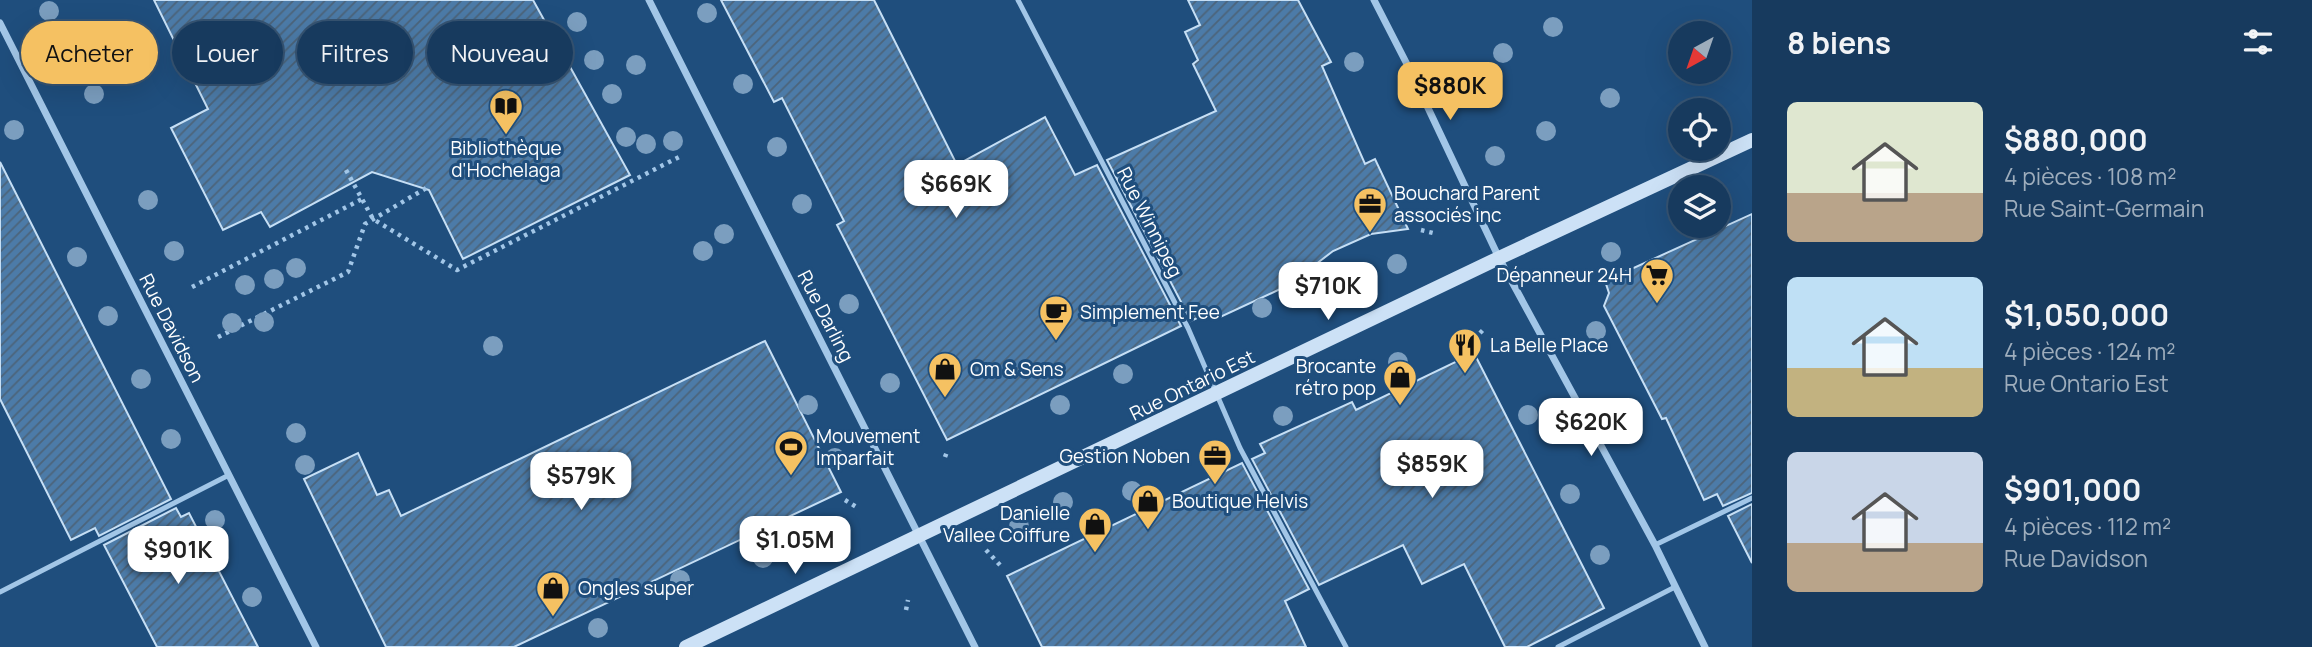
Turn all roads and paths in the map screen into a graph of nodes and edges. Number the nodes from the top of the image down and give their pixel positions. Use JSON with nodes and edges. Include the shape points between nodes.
{"nodes":[{"id":1,"x":649,"y":0,"type":"edge"},
{"id":2,"x":1018,"y":0,"type":"edge"},
{"id":3,"x":1374,"y":0,"type":"edge"},
{"id":4,"x":0,"y":23,"type":"edge"},
{"id":5,"x":1752,"y":140,"type":"edge"},
{"id":6,"x":679,"y":157,"type":"dead end"},
{"id":7,"x":346,"y":170,"type":"dead end"},
{"id":8,"x":428,"y":187,"type":"dead end"},
{"id":9,"x":362,"y":200,"type":"junction"},
{"id":10,"x":373,"y":219,"type":"junction"},
{"id":11,"x":1421,"y":230,"type":"dead end"},
{"id":12,"x":1437,"y":234,"type":"dead end"},
{"id":13,"x":1499,"y":258,"type":"junction"},
{"id":14,"x":1576,"y":272,"type":"dead end"},
{"id":15,"x":1586,"y":279,"type":"dead end"},
{"id":16,"x":192,"y":287,"type":"dead end"},
{"id":17,"x":1483,"y":330,"type":"dead end"},
{"id":18,"x":218,"y":337,"type":"dead end"},
{"id":19,"x":1475,"y":339,"type":"dead end"},
{"id":20,"x":1216,"y":395,"type":"junction"},
{"id":21,"x":948,"y":449,"type":"dead end"},
{"id":22,"x":944,"y":457,"type":"dead end"},
{"id":23,"x":229,"y":475,"type":"junction"},
{"id":24,"x":1752,"y":498,"type":"edge"},
{"id":25,"x":845,"y":500,"type":"dead end"},
{"id":26,"x":858,"y":508,"type":"dead end"},
{"id":27,"x":918,"y":536,"type":"junction"},
{"id":28,"x":1655,"y":545,"type":"junction"},
{"id":29,"x":986,"y":550,"type":"dead end"},
{"id":30,"x":1000,"y":565,"type":"dead end"},
{"id":31,"x":1675,"y":587,"type":"junction"},
{"id":32,"x":0,"y":592,"type":"edge"},
{"id":33,"x":908,"y":600,"type":"dead end"},
{"id":34,"x":906,"y":610,"type":"dead end"},
{"id":35,"x":316,"y":647,"type":"edge"},
{"id":36,"x":686,"y":647,"type":"edge"},
{"id":37,"x":975,"y":647,"type":"edge"},
{"id":38,"x":1346,"y":647,"type":"edge"},
{"id":39,"x":1559,"y":647,"type":"edge"},
{"id":40,"x":1705,"y":647,"type":"edge"}],
"edges":[{"from":1,"to":27,"type":"street","name":"Rue Darling"},
{"from":2,"to":20,"type":"lane","name":"Rue Winnipeg","via":[[1188,328]]},
{"from":3,"to":13,"type":"street"},
{"from":4,"to":23,"type":"street","name":"Rue Davidson"},
{"from":5,"to":13,"type":"main road","name":"Rue Ontario Est"},
{"from":6,"to":10,"type":"path","via":[[457,270]]},
{"from":7,"to":9,"type":"path"},
{"from":8,"to":10,"type":"path"},
{"from":9,"to":10,"type":"path"},
{"from":9,"to":16,"type":"path"},
{"from":10,"to":18,"type":"path","via":[[365,224],[348,272]]},
{"from":11,"to":12,"type":"path"},
{"from":13,"to":20,"type":"main road","name":"Rue Ontario Est"},
{"from":13,"to":28,"type":"street"},
{"from":14,"to":15,"type":"path"},
{"from":17,"to":19,"type":"path"},
{"from":20,"to":27,"type":"main road","name":"Rue Ontario Est"},
{"from":20,"to":38,"type":"lane","name":"Rue Winnipeg"},
{"from":21,"to":22,"type":"path"},
{"from":23,"to":32,"type":"lane"},
{"from":23,"to":35,"type":"street","name":"Rue Davidson"},
{"from":24,"to":28,"type":"lane"},
{"from":25,"to":26,"type":"path"},
{"from":27,"to":36,"type":"main road","name":"Rue Ontario Est"},
{"from":27,"to":37,"type":"street","name":"Rue Darling"},
{"from":28,"to":31,"type":"street"},
{"from":29,"to":30,"type":"path"},
{"from":31,"to":39,"type":"lane"},
{"from":31,"to":40,"type":"street"},
{"from":33,"to":34,"type":"path"}]}
